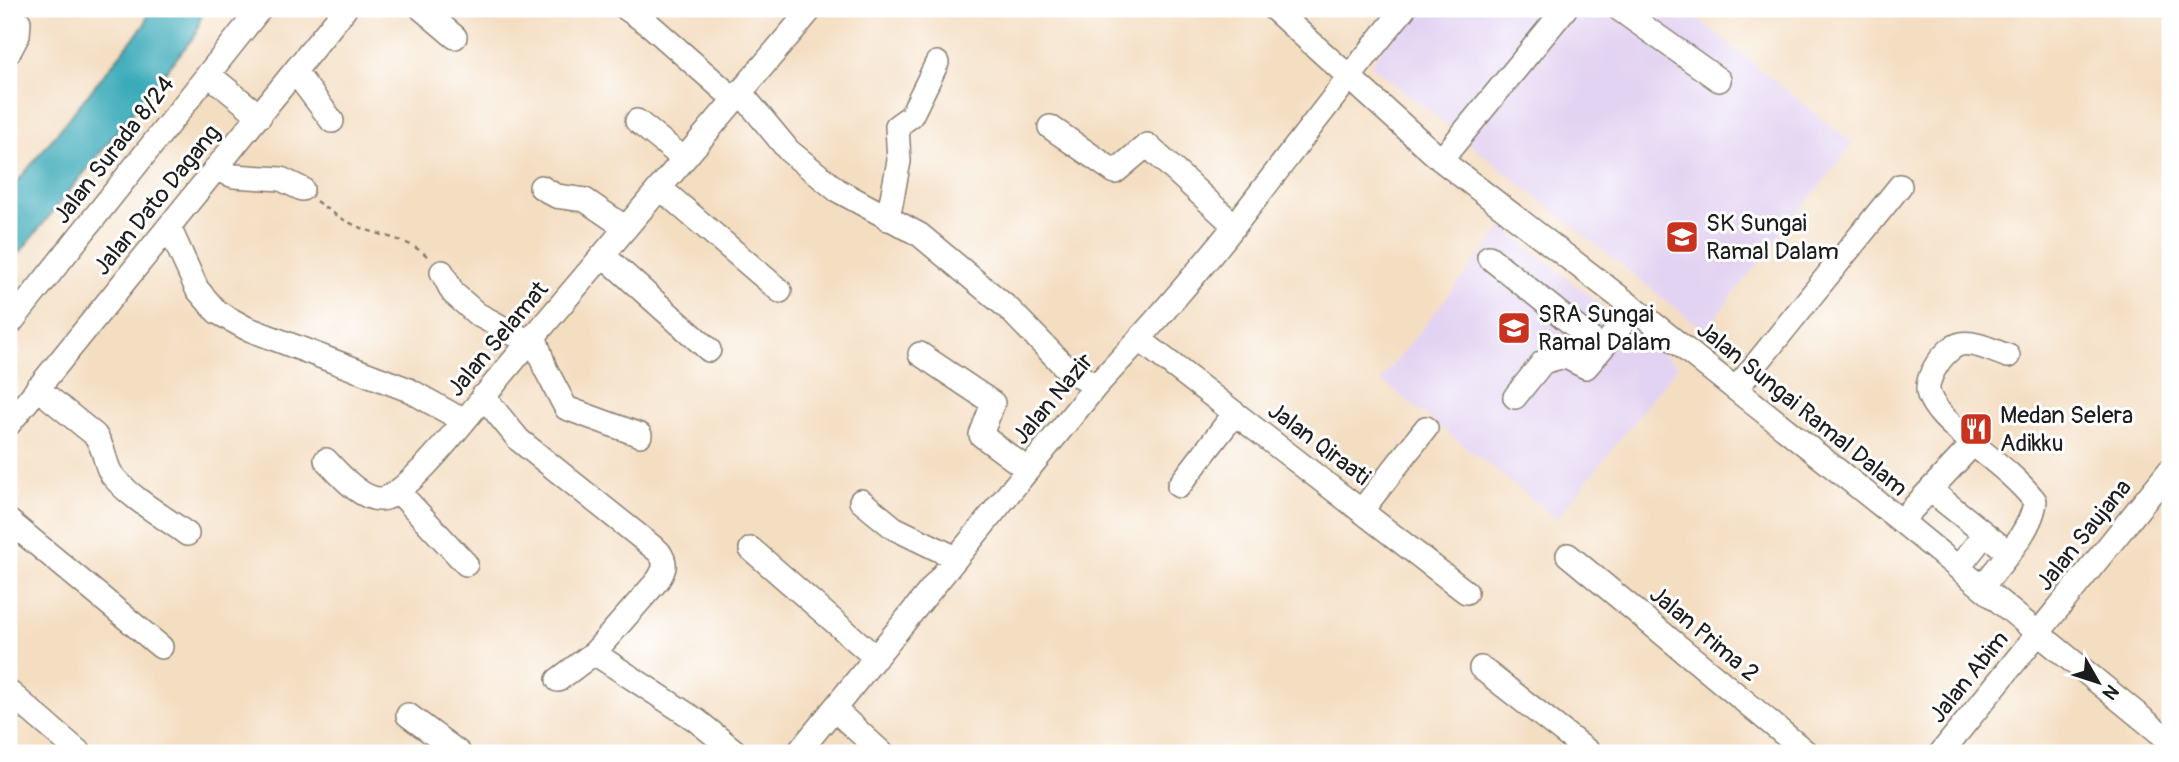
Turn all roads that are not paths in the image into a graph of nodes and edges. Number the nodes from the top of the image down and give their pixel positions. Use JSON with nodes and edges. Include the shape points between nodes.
{"nodes":[{"id":1,"x":260,"y":9,"type":"edge"},
{"id":2,"x":345,"y":9,"type":"edge"},
{"id":3,"x":422,"y":9,"type":"edge"},
{"id":4,"x":627,"y":9,"type":"edge"},
{"id":5,"x":811,"y":9,"type":"edge"},
{"id":6,"x":1274,"y":9,"type":"edge"},
{"id":7,"x":1404,"y":9,"type":"edge"},
{"id":8,"x":1565,"y":9,"type":"edge"},
{"id":9,"x":1619,"y":9,"type":"edge"},
{"id":10,"x":9,"y":14,"type":"edge"},
{"id":11,"x":454,"y":37,"type":"dead end"},
{"id":12,"x":9,"y":52,"type":"edge"},
{"id":13,"x":937,"y":63,"type":"dead end"},
{"id":14,"x":208,"y":74,"type":"junction"},
{"id":15,"x":293,"y":74,"type":"junction"},
{"id":16,"x":1348,"y":77,"type":"junction"},
{"id":17,"x":1719,"y":80,"type":"dead end"},
{"id":18,"x":738,"y":96,"type":"junction"},
{"id":19,"x":260,"y":116,"type":"junction"},
{"id":20,"x":332,"y":121,"type":"dead end"},
{"id":21,"x":638,"y":121,"type":"dead end"},
{"id":22,"x":1050,"y":127,"type":"dead end"},
{"id":23,"x":684,"y":159,"type":"junction"},
{"id":24,"x":1441,"y":160,"type":"junction"},
{"id":25,"x":215,"y":169,"type":"junction"},
{"id":26,"x":1900,"y":186,"type":"dead end"},
{"id":27,"x":541,"y":187,"type":"dead end"},
{"id":28,"x":660,"y":188,"type":"junction"},
{"id":29,"x":302,"y":189,"type":"road end"},
{"id":30,"x":888,"y":219,"type":"junction"},
{"id":31,"x":1235,"y":226,"type":"junction"},
{"id":32,"x":169,"y":227,"type":"junction"},
{"id":33,"x":626,"y":228,"type":"junction"},
{"id":34,"x":603,"y":255,"type":"junction"},
{"id":35,"x":1489,"y":257,"type":"dead end"},
{"id":36,"x":442,"y":272,"type":"road end"},
{"id":37,"x":780,"y":291,"type":"dead end"},
{"id":38,"x":1635,"y":309,"type":"junction"},
{"id":39,"x":9,"y":325,"type":"edge"},
{"id":40,"x":532,"y":338,"type":"junction"},
{"id":41,"x":1139,"y":339,"type":"junction"},
{"id":42,"x":1602,"y":348,"type":"junction"},
{"id":43,"x":709,"y":350,"type":"dead end"},
{"id":44,"x":920,"y":354,"type":"dead end"},
{"id":45,"x":2008,"y":356,"type":"dead end"},
{"id":46,"x":1096,"y":386,"type":"junction"},
{"id":47,"x":37,"y":388,"type":"junction"},
{"id":48,"x":1736,"y":389,"type":"junction"},
{"id":49,"x":483,"y":396,"type":"junction"},
{"id":50,"x":1515,"y":397,"type":"dead end"},
{"id":51,"x":1235,"y":413,"type":"junction"},
{"id":52,"x":464,"y":421,"type":"junction"},
{"id":53,"x":9,"y":424,"type":"edge"},
{"id":54,"x":1426,"y":428,"type":"dead end"},
{"id":55,"x":639,"y":435,"type":"dead end"},
{"id":56,"x":1973,"y":444,"type":"junction"},
{"id":57,"x":326,"y":460,"type":"dead end"},
{"id":58,"x":1028,"y":470,"type":"junction"},
{"id":59,"x":2170,"y":470,"type":"edge"},
{"id":60,"x":1179,"y":486,"type":"dead end"},
{"id":61,"x":1930,"y":490,"type":"junction"},
{"id":62,"x":398,"y":491,"type":"junction"},
{"id":63,"x":861,"y":501,"type":"dead end"},
{"id":64,"x":1362,"y":510,"type":"junction"},
{"id":65,"x":9,"y":521,"type":"edge"},
{"id":66,"x":1901,"y":522,"type":"junction"},
{"id":67,"x":187,"y":534,"type":"dead end"},
{"id":68,"x":1985,"y":534,"type":"junction"},
{"id":69,"x":751,"y":549,"type":"dead end"},
{"id":70,"x":2008,"y":552,"type":"junction"},
{"id":71,"x":1567,"y":555,"type":"dead end"},
{"id":72,"x":956,"y":558,"type":"junction"},
{"id":73,"x":466,"y":564,"type":"dead end"},
{"id":74,"x":1958,"y":568,"type":"junction"},
{"id":75,"x":1982,"y":587,"type":"junction"},
{"id":76,"x":1466,"y":592,"type":"dead end"},
{"id":77,"x":2038,"y":633,"type":"junction"},
{"id":78,"x":161,"y":647,"type":"dead end"},
{"id":79,"x":594,"y":653,"type":"junction"},
{"id":80,"x":876,"y":658,"type":"junction"},
{"id":81,"x":1481,"y":668,"type":"dead end"},
{"id":82,"x":558,"y":680,"type":"dead end"},
{"id":83,"x":9,"y":692,"type":"edge"},
{"id":84,"x":834,"y":709,"type":"junction"},
{"id":85,"x":408,"y":715,"type":"dead end"},
{"id":86,"x":2170,"y":741,"type":"edge"},
{"id":87,"x":80,"y":753,"type":"edge"},
{"id":88,"x":459,"y":753,"type":"edge"},
{"id":89,"x":737,"y":753,"type":"edge"},
{"id":90,"x":798,"y":753,"type":"edge"},
{"id":91,"x":882,"y":753,"type":"edge"},
{"id":92,"x":1590,"y":753,"type":"edge"},
{"id":93,"x":1807,"y":753,"type":"edge"},
{"id":94,"x":1941,"y":753,"type":"edge"}],
"edges":[{"from":1,"to":14,"type":"street","name":"Jalan Surada 8/24"},
{"from":2,"to":15,"type":"street","name":"Jalan Dato Dagang"},
{"from":3,"to":11,"type":"street"},
{"from":4,"to":18,"type":"street"},
{"from":5,"to":18,"type":"street","name":"Jalan Selamat"},
{"from":6,"to":16,"type":"street","name":"Jalan Sungai Ramal Dalam"},
{"from":7,"to":16,"type":"street","name":"Jalan Nazir"},
{"from":8,"to":24,"type":"street"},
{"from":9,"to":17,"type":"street"},
{"from":10,"to":12,"type":"street","via":[[19,22]]},
{"from":13,"to":30,"type":"street","via":[[911,116],[897,126],[899,161]]},
{"from":14,"to":19,"type":"street"},
{"from":14,"to":39,"type":"street","name":"Jalan Surada 8/24"},
{"from":15,"to":19,"type":"street","name":"Jalan Dato Dagang"},
{"from":15,"to":20,"type":"street"},
{"from":16,"to":24,"type":"street","name":"Jalan Sungai Ramal Dalam"},
{"from":16,"to":31,"type":"street","name":"Jalan Nazir"},
{"from":18,"to":23,"type":"street","name":"Jalan Selamat"},
{"from":18,"to":30,"type":"street","via":[[789,151],[837,190]]},
{"from":19,"to":25,"type":"street","name":"Jalan Dato Dagang"},
{"from":21,"to":23,"type":"street"},
{"from":22,"to":31,"type":"street","via":[[1115,172],[1147,145]]},
{"from":23,"to":28,"type":"street","name":"Jalan Selamat"},
{"from":24,"to":38,"type":"street","name":"Jalan Sungai Ramal Dalam"},
{"from":25,"to":29,"type":"street","via":[[233,176],[281,179]]},
{"from":25,"to":32,"type":"street","name":"Jalan Dato Dagang"},
{"from":26,"to":48,"type":"street"},
{"from":27,"to":33,"type":"street","via":[[556,196],[585,200]]},
{"from":28,"to":33,"type":"street","name":"Jalan Selamat"},
{"from":28,"to":37,"type":"street"},
{"from":30,"to":46,"type":"street","via":[[920,235],[1009,309],[1067,369]]},
{"from":31,"to":41,"type":"street","name":"Jalan Nazir"},
{"from":32,"to":47,"type":"street","name":"Jalan Dato Dagang"},
{"from":32,"to":52,"type":"street","name":"Jalan Selamat","via":[[197,289],[217,312],[259,333],[409,390]]},
{"from":33,"to":34,"type":"street","name":"Jalan Selamat"},
{"from":34,"to":40,"type":"street","name":"Jalan Selamat"},
{"from":34,"to":43,"type":"street"},
{"from":35,"to":42,"type":"street"},
{"from":36,"to":40,"type":"street","via":[[453,293],[477,314]]},
{"from":38,"to":42,"type":"street"},
{"from":38,"to":48,"type":"street","name":"Jalan Sungai Ramal Dalam"},
{"from":40,"to":49,"type":"street","name":"Jalan Selamat"},
{"from":40,"to":55,"type":"street","via":[[566,408]]},
{"from":41,"to":46,"type":"street","name":"Jalan Nazir"},
{"from":41,"to":51,"type":"street","name":"Jalan Qiraati"},
{"from":42,"to":50,"type":"street","via":[[1586,366],[1564,356],[1543,362]]},
{"from":44,"to":58,"type":"street","via":[[993,403],[981,435]]},
{"from":45,"to":56,"type":"street","via":[[1961,344],[1939,362],[1929,378],[1929,396],[1936,408]]},
{"from":46,"to":58,"type":"street","name":"Jalan Nazir"},
{"from":47,"to":53,"type":"street","name":"Jalan Dato Dagang"},
{"from":47,"to":67,"type":"street","via":[[95,435],[113,477]]},
{"from":48,"to":66,"type":"street","name":"Jalan Sungai Ramal Dalam"},
{"from":49,"to":52,"type":"street","name":"Jalan Selamat"},
{"from":49,"to":79,"type":"street","via":[[519,440],[664,559],[665,569],[658,580]]},
{"from":51,"to":60,"type":"street"},
{"from":51,"to":64,"type":"street","name":"Jalan Qiraati"},
{"from":52,"to":62,"type":"street"},
{"from":54,"to":64,"type":"street"},
{"from":56,"to":61,"type":"street"},
{"from":56,"to":70,"type":"street","via":[[2035,501],[2035,511]]},
{"from":57,"to":62,"type":"street","via":[[348,484],[369,497],[384,499]]},
{"from":58,"to":72,"type":"street","name":"Jalan Nazir"},
{"from":59,"to":77,"type":"street","name":"Jalan Saujana"},
{"from":61,"to":66,"type":"street"},
{"from":61,"to":68,"type":"street"},
{"from":62,"to":73,"type":"street"},
{"from":63,"to":72,"type":"street","via":[[894,528]]},
{"from":64,"to":76,"type":"street","name":"Jalan Qiraati"},
{"from":65,"to":78,"type":"street"},
{"from":66,"to":74,"type":"street","name":"Jalan Sungai Ramal Dalam"},
{"from":68,"to":70,"type":"street"},
{"from":68,"to":74,"type":"street"},
{"from":69,"to":80,"type":"street"},
{"from":70,"to":75,"type":"street"},
{"from":71,"to":93,"type":"street","name":"Jalan Prima 2"},
{"from":72,"to":80,"type":"street","name":"Jalan Nazir"},
{"from":74,"to":75,"type":"street","name":"Jalan Sungai Ramal Dalam"},
{"from":75,"to":77,"type":"street","name":"Jalan Sungai Ramal Dalam"},
{"from":77,"to":86,"type":"street","name":"Jalan Sungai Ramal Dalam"},
{"from":77,"to":94,"type":"street","name":"Jalan Abim"},
{"from":79,"to":82,"type":"street"},
{"from":79,"to":89,"type":"street","via":[[696,720]]},
{"from":80,"to":84,"type":"street","name":"Jalan Nazir"},
{"from":81,"to":92,"type":"street"},
{"from":83,"to":87,"type":"street"},
{"from":84,"to":90,"type":"street","name":"Jalan Nazir"},
{"from":84,"to":91,"type":"street"},
{"from":85,"to":88,"type":"street"}]}
